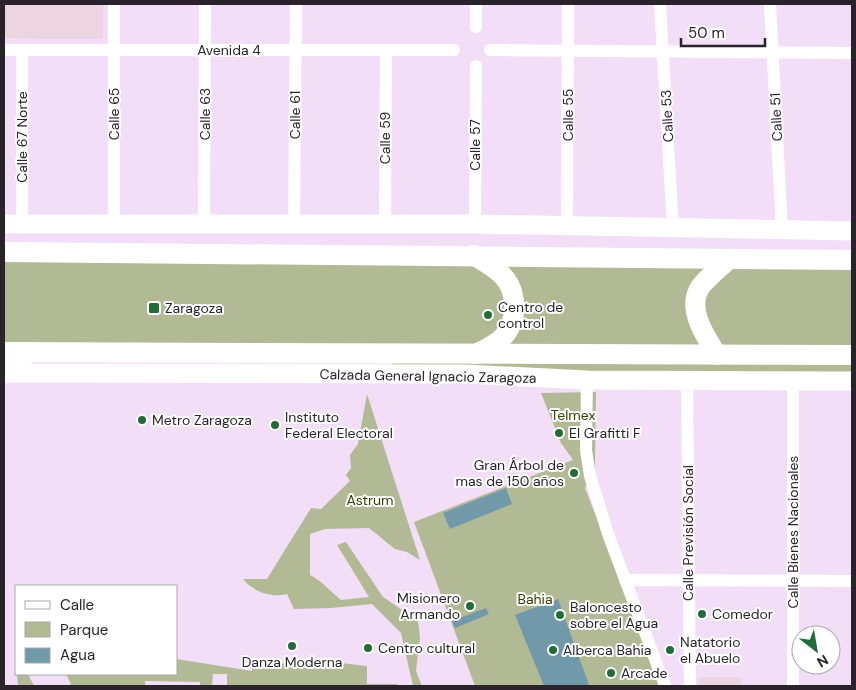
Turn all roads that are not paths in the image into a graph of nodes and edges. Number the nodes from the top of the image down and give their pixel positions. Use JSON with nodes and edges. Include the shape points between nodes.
{"nodes":[{"id":1,"x":114,"y":4,"type":"edge"},
{"id":2,"x":205,"y":4,"type":"edge"},
{"id":3,"x":296,"y":4,"type":"edge"},
{"id":4,"x":476,"y":4,"type":"edge"},
{"id":5,"x":568,"y":4,"type":"edge"},
{"id":6,"x":660,"y":4,"type":"edge"},
{"id":7,"x":770,"y":4,"type":"edge"},
{"id":8,"x":476,"y":27,"type":"dead end"},
{"id":9,"x":4,"y":50,"type":"edge"},
{"id":10,"x":22,"y":50,"type":"junction"},
{"id":11,"x":114,"y":50,"type":"junction"},
{"id":12,"x":205,"y":50,"type":"junction"},
{"id":13,"x":296,"y":50,"type":"junction"},
{"id":14,"x":386,"y":50,"type":"junction"},
{"id":15,"x":454,"y":50,"type":"dead end"},
{"id":16,"x":490,"y":50,"type":"dead end"},
{"id":17,"x":568,"y":51,"type":"junction"},
{"id":18,"x":663,"y":52,"type":"junction"},
{"id":19,"x":773,"y":52,"type":"junction"},
{"id":20,"x":852,"y":53,"type":"edge"},
{"id":21,"x":476,"y":66,"type":"dead end"},
{"id":22,"x":13,"y":224,"type":"edge"},
{"id":23,"x":114,"y":224,"type":"junction"},
{"id":24,"x":475,"y":224,"type":"junction"},
{"id":25,"x":204,"y":225,"type":"junction"},
{"id":26,"x":294,"y":225,"type":"junction"},
{"id":27,"x":385,"y":225,"type":"junction"},
{"id":28,"x":567,"y":227,"type":"junction"},
{"id":29,"x":673,"y":228,"type":"junction"},
{"id":30,"x":782,"y":231,"type":"junction"},
{"id":31,"x":852,"y":231,"type":"edge"},
{"id":32,"x":4,"y":252,"type":"edge"},
{"id":33,"x":473,"y":255,"type":"junction"},
{"id":34,"x":729,"y":259,"type":"junction"},
{"id":35,"x":852,"y":260,"type":"edge"},
{"id":36,"x":4,"y":352,"type":"edge"},
{"id":37,"x":28,"y":352,"type":"junction"},
{"id":38,"x":476,"y":354,"type":"junction"},
{"id":39,"x":718,"y":355,"type":"junction"},
{"id":40,"x":852,"y":355,"type":"edge"},
{"id":41,"x":6,"y":373,"type":"edge"},
{"id":42,"x":687,"y":379,"type":"junction"},
{"id":43,"x":793,"y":379,"type":"junction"},
{"id":44,"x":587,"y":380,"type":"junction"},
{"id":45,"x":852,"y":380,"type":"edge"},
{"id":46,"x":625,"y":580,"type":"junction"},
{"id":47,"x":688,"y":581,"type":"junction"},
{"id":48,"x":793,"y":581,"type":"junction"},
{"id":49,"x":852,"y":581,"type":"edge"},
{"id":50,"x":665,"y":686,"type":"edge"},
{"id":51,"x":690,"y":686,"type":"edge"},
{"id":52,"x":793,"y":686,"type":"edge"}],
"edges":[{"from":1,"to":11,"type":"street","name":"Calle 65"},
{"from":2,"to":12,"type":"street","name":"Calle 63"},
{"from":3,"to":13,"type":"street","name":"Calle 61"},
{"from":4,"to":8,"type":"street"},
{"from":5,"to":17,"type":"street","name":"Calle 55"},
{"from":6,"to":18,"type":"street","name":"Calle 53"},
{"from":7,"to":19,"type":"street","name":"Calle 51"},
{"from":9,"to":10,"type":"street","name":"Avenida 4"},
{"from":10,"to":11,"type":"street","name":"Avenida 4"},
{"from":10,"to":22,"type":"street","name":"Calle 67 Norte"},
{"from":11,"to":12,"type":"street","name":"Avenida 4"},
{"from":11,"to":23,"type":"street","name":"Calle 65"},
{"from":12,"to":13,"type":"street","name":"Avenida 4"},
{"from":12,"to":25,"type":"street","name":"Calle 63"},
{"from":13,"to":14,"type":"street","name":"Avenida 4"},
{"from":13,"to":26,"type":"street","name":"Calle 61"},
{"from":14,"to":15,"type":"street","name":"Avenida 4"},
{"from":14,"to":27,"type":"street","name":"Calle 59"},
{"from":16,"to":17,"type":"street"},
{"from":17,"to":18,"type":"street"},
{"from":17,"to":28,"type":"street","name":"Calle 55"},
{"from":18,"to":19,"type":"street"},
{"from":18,"to":29,"type":"street","name":"Calle 53"},
{"from":19,"to":20,"type":"street"},
{"from":19,"to":30,"type":"street","name":"Calle 51"},
{"from":21,"to":24,"type":"street","name":"Calle 57"},
{"from":22,"to":23,"type":"main road"},
{"from":23,"to":25,"type":"main road"},
{"from":24,"to":27,"type":"main road"},
{"from":24,"to":28,"type":"main road"},
{"from":25,"to":26,"type":"main road"},
{"from":26,"to":27,"type":"main road"},
{"from":28,"to":29,"type":"main road"},
{"from":29,"to":30,"type":"main road"},
{"from":30,"to":31,"type":"main road"},
{"from":32,"to":33,"type":"main road"},
{"from":33,"to":34,"type":"main road"},
{"from":33,"to":38,"type":"main road","via":[[504,276],[514,300],[505,335]]},
{"from":34,"to":35,"type":"main road"},
{"from":34,"to":39,"type":"main road","via":[[700,288],[695,309],[703,333]]},
{"from":36,"to":37,"type":"main road","name":"Calzada General Ignacio Zaragoza"},
{"from":37,"to":38,"type":"main road","name":"Calzada General Ignacio Zaragoza"},
{"from":37,"to":41,"type":"main road"},
{"from":38,"to":39,"type":"main road","name":"Calzada General Ignacio Zaragoza"},
{"from":39,"to":40,"type":"main road","name":"Calzada General Ignacio Zaragoza"},
{"from":41,"to":44,"type":"main road","name":"Calzada General Ignacio Zaragoza","via":[[465,374]]},
{"from":42,"to":43,"type":"main road","name":"Calzada General Ignacio Zaragoza"},
{"from":42,"to":44,"type":"main road","name":"Calzada General Ignacio Zaragoza"},
{"from":42,"to":47,"type":"street","name":"Calle Previsión Social"},
{"from":43,"to":45,"type":"main road","name":"Calzada General Ignacio Zaragoza"},
{"from":43,"to":48,"type":"street","name":"Calle Bienes Nacionales"},
{"from":44,"to":46,"type":"street","via":[[586,450],[590,476]]},
{"from":46,"to":47,"type":"street"},
{"from":46,"to":50,"type":"street"},
{"from":47,"to":48,"type":"street"},
{"from":47,"to":51,"type":"street","name":"Calle Previsión Social"},
{"from":48,"to":49,"type":"street"},
{"from":48,"to":52,"type":"street","name":"Calle Bienes Nacionales"}]}
